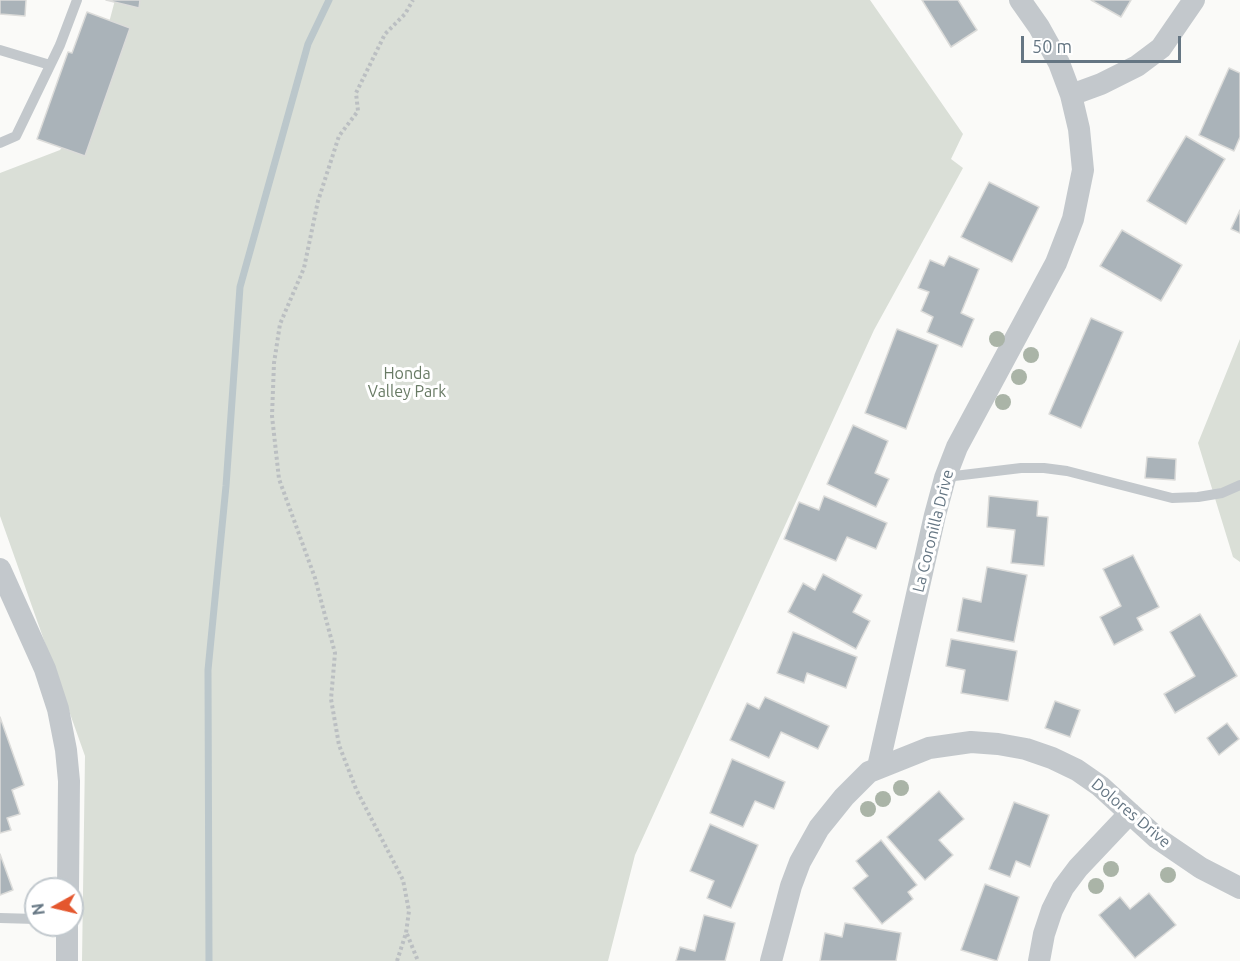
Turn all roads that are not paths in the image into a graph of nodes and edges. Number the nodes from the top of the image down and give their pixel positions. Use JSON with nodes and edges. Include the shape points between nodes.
{"nodes":[{"id":1,"x":77,"y":0,"type":"edge"},
{"id":2,"x":1020,"y":0,"type":"edge"},
{"id":3,"x":1194,"y":0,"type":"edge"},
{"id":4,"x":0,"y":50,"type":"edge"},
{"id":5,"x":51,"y":65,"type":"junction"},
{"id":6,"x":1071,"y":95,"type":"junction"},
{"id":7,"x":0,"y":142,"type":"edge"},
{"id":8,"x":945,"y":478,"type":"junction"},
{"id":9,"x":1240,"y":485,"type":"edge"},
{"id":10,"x":0,"y":569,"type":"edge"},
{"id":11,"x":878,"y":767,"type":"junction"},
{"id":12,"x":1130,"y":813,"type":"junction"},
{"id":13,"x":68,"y":877,"type":"edge"},
{"id":14,"x":1240,"y":888,"type":"edge"},
{"id":15,"x":0,"y":918,"type":"edge"},
{"id":16,"x":24,"y":919,"type":"edge"},
{"id":17,"x":67,"y":937,"type":"edge"},
{"id":18,"x":67,"y":961,"type":"edge"},
{"id":19,"x":771,"y":961,"type":"edge"},
{"id":20,"x":1039,"y":961,"type":"edge"}],
"edges":[{"from":1,"to":5,"type":"lane"},
{"from":2,"to":6,"type":"street","name":"La Coronilla Drive","via":[[1059,63]]},
{"from":3,"to":6,"type":"street","via":[[1161,48],[1137,66]]},
{"from":4,"to":5,"type":"lane"},
{"from":5,"to":7,"type":"lane","via":[[16,136]]},
{"from":6,"to":8,"type":"street","name":"La Coronilla Drive","via":[[1080,129],[1083,170],[1073,219],[1056,263],[957,447]]},
{"from":8,"to":9,"type":"lane","via":[[1044,468],[1172,498],[1214,494]]},
{"from":8,"to":11,"type":"street","name":"La Coronilla Drive"},
{"from":10,"to":13,"type":"street","via":[[45,669],[58,709],[69,781]]},
{"from":11,"to":12,"type":"street","name":"Dolores Drive","via":[[929,748],[970,742],[1026,749],[1077,770]]},
{"from":11,"to":19,"type":"street","via":[[844,797],[819,828],[800,862]]},
{"from":12,"to":14,"type":"street","name":"Dolores Drive","via":[[1157,838],[1201,868]]},
{"from":12,"to":20,"type":"street","via":[[1063,888],[1044,934]]},
{"from":15,"to":16,"type":"lane"},
{"from":17,"to":18,"type":"street"}]}
